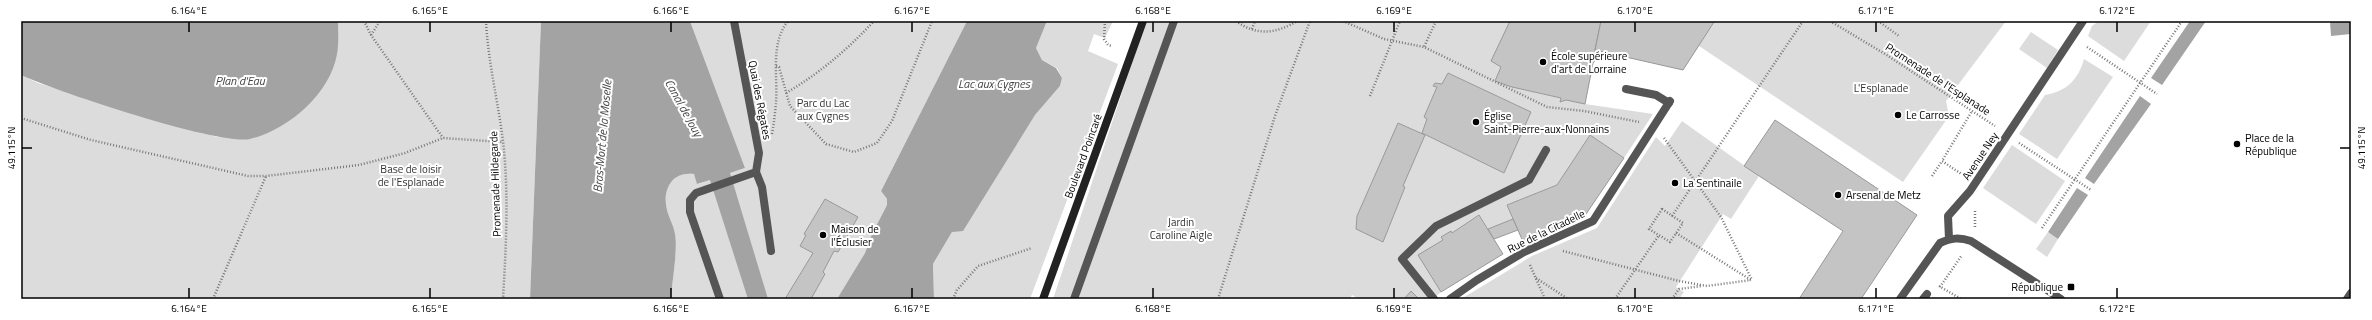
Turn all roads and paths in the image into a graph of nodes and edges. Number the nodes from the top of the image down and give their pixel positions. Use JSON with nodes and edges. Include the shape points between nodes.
{"nodes":[{"id":1,"x":364,"y":21,"type":"edge"},
{"id":2,"x":380,"y":21,"type":"edge"},
{"id":3,"x":486,"y":21,"type":"edge"},
{"id":4,"x":734,"y":21,"type":"edge"},
{"id":5,"x":788,"y":21,"type":"edge"},
{"id":6,"x":874,"y":21,"type":"edge"},
{"id":7,"x":932,"y":21,"type":"edge"},
{"id":8,"x":1105,"y":21,"type":"edge"},
{"id":9,"x":1143,"y":21,"type":"edge"},
{"id":10,"x":1174,"y":21,"type":"edge"},
{"id":11,"x":1236,"y":21,"type":"edge"},
{"id":12,"x":1255,"y":21,"type":"edge"},
{"id":13,"x":1297,"y":21,"type":"edge"},
{"id":14,"x":1310,"y":21,"type":"edge"},
{"id":15,"x":1343,"y":21,"type":"edge"},
{"id":16,"x":1400,"y":21,"type":"edge"},
{"id":17,"x":1436,"y":21,"type":"edge"},
{"id":18,"x":1803,"y":21,"type":"edge"},
{"id":19,"x":1830,"y":21,"type":"edge"},
{"id":20,"x":1878,"y":21,"type":"edge"},
{"id":21,"x":2083,"y":21,"type":"edge"},
{"id":22,"x":2182,"y":21,"type":"edge"},
{"id":23,"x":1252,"y":30,"type":"junction"},
{"id":24,"x":370,"y":35,"type":"junction"},
{"id":25,"x":1899,"y":36,"type":"dead end"},
{"id":26,"x":1392,"y":42,"type":"junction"},
{"id":27,"x":1112,"y":46,"type":"dead end"},
{"id":28,"x":1424,"y":47,"type":"junction"},
{"id":29,"x":2087,"y":48,"type":"dead end"},
{"id":30,"x":776,"y":66,"type":"junction"},
{"id":31,"x":2140,"y":83,"type":"junction"},
{"id":32,"x":1626,"y":89,"type":"dead end"},
{"id":33,"x":786,"y":93,"type":"junction"},
{"id":34,"x":2156,"y":94,"type":"dead end"},
{"id":35,"x":1370,"y":96,"type":"dead end"},
{"id":36,"x":1972,"y":111,"type":"junction"},
{"id":37,"x":21,"y":118,"type":"edge"},
{"id":38,"x":1654,"y":125,"type":"junction"},
{"id":39,"x":2008,"y":134,"type":"junction"},
{"id":40,"x":443,"y":138,"type":"junction"},
{"id":41,"x":1665,"y":140,"type":"dead end"},
{"id":42,"x":503,"y":142,"type":"junction"},
{"id":43,"x":1546,"y":150,"type":"dead end"},
{"id":44,"x":759,"y":153,"type":"junction"},
{"id":45,"x":1942,"y":160,"type":"junction"},
{"id":46,"x":756,"y":172,"type":"junction"},
{"id":47,"x":266,"y":176,"type":"junction"},
{"id":48,"x":1932,"y":176,"type":"dead end"},
{"id":49,"x":2075,"y":179,"type":"junction"},
{"id":50,"x":1694,"y":180,"type":"junction"},
{"id":51,"x":1975,"y":183,"type":"junction"},
{"id":52,"x":2091,"y":190,"type":"dead end"},
{"id":53,"x":1672,"y":216,"type":"junction"},
{"id":54,"x":2042,"y":228,"type":"dead end"},
{"id":55,"x":1676,"y":232,"type":"junction"},
{"id":56,"x":1659,"y":235,"type":"junction"},
{"id":57,"x":1949,"y":239,"type":"junction"},
{"id":58,"x":1539,"y":245,"type":"junction"},
{"id":59,"x":1032,"y":248,"type":"dead end"},
{"id":60,"x":771,"y":250,"type":"dead end"},
{"id":61,"x":1524,"y":252,"type":"junction"},
{"id":62,"x":1635,"y":270,"type":"junction"},
{"id":63,"x":1536,"y":277,"type":"junction"},
{"id":64,"x":1752,"y":280,"type":"junction"},
{"id":65,"x":1708,"y":286,"type":"junction"},
{"id":66,"x":2351,"y":293,"type":"edge"},
{"id":67,"x":213,"y":299,"type":"edge"},
{"id":68,"x":504,"y":299,"type":"edge"},
{"id":69,"x":720,"y":299,"type":"edge"},
{"id":70,"x":953,"y":299,"type":"edge"},
{"id":71,"x":1043,"y":299,"type":"edge"},
{"id":72,"x":1074,"y":299,"type":"edge"},
{"id":73,"x":1218,"y":299,"type":"edge"},
{"id":74,"x":1434,"y":299,"type":"edge"},
{"id":75,"x":1450,"y":299,"type":"edge"},
{"id":76,"x":1545,"y":299,"type":"edge"},
{"id":77,"x":1568,"y":299,"type":"edge"},
{"id":78,"x":1615,"y":299,"type":"edge"},
{"id":79,"x":1672,"y":299,"type":"edge"},
{"id":80,"x":1900,"y":299,"type":"edge"},
{"id":81,"x":2061,"y":299,"type":"edge"},
{"id":82,"x":2347,"y":299,"type":"edge"}],
"edges":[{"from":1,"to":24,"type":"path"},
{"from":2,"to":24,"type":"path"},
{"from":3,"to":42,"type":"path","name":"Promenade Hildegarde","via":[[487,43]]},
{"from":4,"to":44,"type":"street","name":"Quai des Régates"},
{"from":5,"to":30,"type":"path","via":[[779,39]]},
{"from":6,"to":33,"type":"path","via":[[849,49],[818,74]]},
{"from":7,"to":33,"type":"path","via":[[892,121],[877,143],[854,152],[826,144],[790,106]]},
{"from":8,"to":27,"type":"path","via":[[1104,39]]},
{"from":9,"to":71,"type":"main road","name":"Boulevard Poincaré"},
{"from":10,"to":72,"type":"street"},
{"from":11,"to":23,"type":"path"},
{"from":12,"to":23,"type":"path"},
{"from":13,"to":23,"type":"path","via":[[1276,32]]},
{"from":14,"to":73,"type":"path","via":[[1275,116]]},
{"from":15,"to":26,"type":"path"},
{"from":16,"to":26,"type":"path"},
{"from":17,"to":28,"type":"path"},
{"from":18,"to":50,"type":"path"},
{"from":19,"to":36,"type":"path","name":"Promenade de l'Esplanade"},
{"from":20,"to":25,"type":"path"},
{"from":21,"to":39,"type":"street","name":"Avenue Ney"},
{"from":22,"to":31,"type":"path"},
{"from":24,"to":40,"type":"path"},
{"from":26,"to":28,"type":"path"},
{"from":26,"to":35,"type":"path"},
{"from":28,"to":38,"type":"path","via":[[1547,107],[1584,111]]},
{"from":29,"to":31,"type":"path"},
{"from":30,"to":33,"type":"path","via":[[779,67]]},
{"from":30,"to":44,"type":"path","via":[[772,140]]},
{"from":31,"to":34,"type":"path"},
{"from":31,"to":49,"type":"path"},
{"from":32,"to":38,"type":"street","name":"Rue de la Citadelle","via":[[1656,95],[1670,102]]},
{"from":36,"to":39,"type":"path","name":"Promenade de l'Esplanade"},
{"from":36,"to":45,"type":"path"},
{"from":37,"to":47,"type":"path","via":[[91,140],[248,176]]},
{"from":38,"to":58,"type":"street","name":"Rue de la Citadelle","via":[[1593,221]]},
{"from":39,"to":49,"type":"path","name":"Promenade de l'Esplanade"},
{"from":39,"to":51,"type":"street","name":"Avenue Ney"},
{"from":40,"to":42,"type":"path"},
{"from":40,"to":47,"type":"path","via":[[406,153],[359,165]]},
{"from":41,"to":50,"type":"path"},
{"from":42,"to":68,"type":"path","name":"Promenade Hildegarde"},
{"from":43,"to":74,"type":"street","via":[[1529,180],[1436,226],[1402,259]]},
{"from":44,"to":46,"type":"street","name":"Quai des Régates"},
{"from":45,"to":48,"type":"path"},
{"from":45,"to":51,"type":"path"},
{"from":46,"to":60,"type":"street","via":[[762,187]]},
{"from":46,"to":69,"type":"street","via":[[696,193],[690,200],[690,212]]},
{"from":47,"to":67,"type":"path"},
{"from":49,"to":52,"type":"path","name":"Promenade de l'Esplanade"},
{"from":49,"to":54,"type":"path"},
{"from":50,"to":53,"type":"path"},
{"from":50,"to":64,"type":"path","via":[[1721,217]]},
{"from":51,"to":57,"type":"street","name":"Avenue Ney","via":[[1948,216]]},
{"from":53,"to":55,"type":"path","via":[[1683,223]]},
{"from":53,"to":56,"type":"path","via":[[1662,209],[1649,229]]},
{"from":55,"to":56,"type":"path","via":[[1670,242]]},
{"from":55,"to":64,"type":"path"},
{"from":56,"to":62,"type":"path"},
{"from":57,"to":80,"type":"street","via":[[1940,243]]},
{"from":57,"to":81,"type":"street","via":[[1961,238],[1971,241]]},
{"from":58,"to":61,"type":"street","name":"Rue de la Citadelle"},
{"from":58,"to":62,"type":"path"},
{"from":59,"to":70,"type":"path","via":[[978,266],[957,290]]},
{"from":61,"to":63,"type":"path"},
{"from":61,"to":75,"type":"street","name":"Rue de la Citadelle"},
{"from":62,"to":65,"type":"path"},
{"from":62,"to":78,"type":"path"},
{"from":63,"to":76,"type":"path"},
{"from":63,"to":77,"type":"path"},
{"from":64,"to":65,"type":"path"},
{"from":65,"to":79,"type":"path","via":[[1679,289]]},
{"from":66,"to":82,"type":"street"}]}
